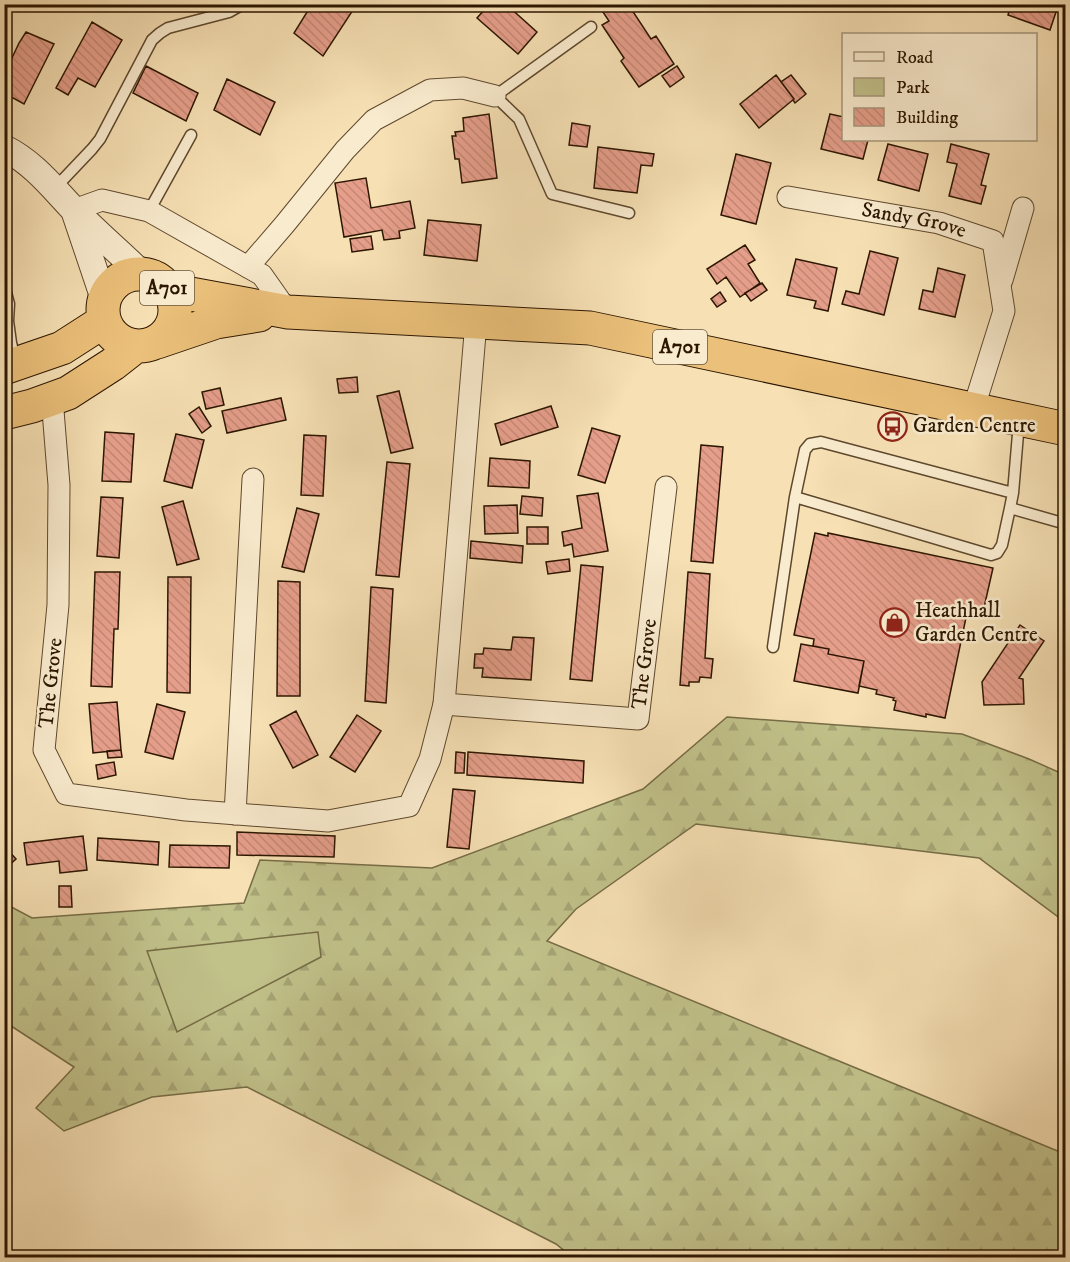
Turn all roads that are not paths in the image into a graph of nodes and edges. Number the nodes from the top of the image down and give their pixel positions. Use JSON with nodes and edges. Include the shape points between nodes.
{"nodes":[{"id":1,"x":243,"y":4,"type":"edge"},
{"id":2,"x":591,"y":27,"type":"dead end"},
{"id":3,"x":495,"y":96,"type":"junction"},
{"id":4,"x":191,"y":135,"type":"dead end"},
{"id":5,"x":4,"y":148,"type":"edge"},
{"id":6,"x":55,"y":188,"type":"junction"},
{"id":7,"x":789,"y":197,"type":"dead end"},
{"id":8,"x":1023,"y":208,"type":"dead end"},
{"id":9,"x":74,"y":210,"type":"junction"},
{"id":10,"x":149,"y":211,"type":"junction"},
{"id":11,"x":629,"y":213,"type":"dead end"},
{"id":12,"x":248,"y":267,"type":"junction"},
{"id":13,"x":156,"y":282,"type":"junction"},
{"id":14,"x":4,"y":285,"type":"edge"},
{"id":15,"x":1000,"y":286,"type":"junction"},
{"id":16,"x":104,"y":310,"type":"junction"},
{"id":17,"x":288,"y":312,"type":"junction"},
{"id":18,"x":6,"y":321,"type":"edge"},
{"id":19,"x":476,"y":322,"type":"junction"},
{"id":20,"x":146,"y":344,"type":"junction"},
{"id":21,"x":10,"y":366,"type":"edge"},
{"id":22,"x":52,"y":398,"type":"junction"},
{"id":23,"x":973,"y":410,"type":"junction"},
{"id":24,"x":4,"y":413,"type":"edge"},
{"id":25,"x":1020,"y":420,"type":"junction"},
{"id":26,"x":1065,"y":429,"type":"edge"},
{"id":27,"x":253,"y":479,"type":"dead end"},
{"id":28,"x":666,"y":487,"type":"dead end"},
{"id":29,"x":1013,"y":493,"type":"junction"},
{"id":30,"x":795,"y":497,"type":"junction"},
{"id":31,"x":1010,"y":508,"type":"junction"},
{"id":32,"x":1065,"y":524,"type":"edge"},
{"id":33,"x":773,"y":647,"type":"dead end"},
{"id":34,"x":444,"y":704,"type":"junction"},
{"id":35,"x":235,"y":814,"type":"junction"}],
"edges":[{"from":1,"to":6,"type":"lane","via":[[229,12],[168,28],[152,40],[100,139]]},
{"from":2,"to":3,"type":"lane"},
{"from":3,"to":11,"type":"lane","via":[[519,119],[552,194]]},
{"from":3,"to":12,"type":"street","via":[[463,88],[430,90],[374,120]]},
{"from":4,"to":10,"type":"lane"},
{"from":5,"to":6,"type":"street"},
{"from":6,"to":9,"type":"street"},
{"from":7,"to":15,"type":"street","name":"Sandy Grove","via":[[939,223],[993,242]]},
{"from":8,"to":15,"type":"street","name":"Sandy Grove"},
{"from":9,"to":10,"type":"street","via":[[102,201]]},
{"from":9,"to":13,"type":"street"},
{"from":9,"to":16,"type":"street"},
{"from":10,"to":12,"type":"street"},
{"from":12,"to":17,"type":"street","via":[[262,275]]},
{"from":13,"to":16,"type":"highway","number":"A701","via":[[125,277],[109,290]]},
{"from":13,"to":17,"type":"highway","number":"A701"},
{"from":13,"to":20,"type":"highway","number":"A701","via":[[174,300],[175,311],[168,333]]},
{"from":14,"to":18,"type":"lane","via":[[9,304]]},
{"from":15,"to":23,"type":"street","name":"Sandy Grove","via":[[1004,311]]},
{"from":16,"to":20,"type":"highway","via":[[111,333],[117,339],[125,344]]},
{"from":16,"to":21,"type":"highway","number":"A701","via":[[62,348]]},
{"from":17,"to":19,"type":"highway","number":"A701"},
{"from":17,"to":20,"type":"highway","number":"A701","via":[[216,322]]},
{"from":18,"to":21,"type":"lane","via":[[11,343]]},
{"from":19,"to":23,"type":"highway","number":"A701","via":[[590,328]]},
{"from":19,"to":34,"type":"street","name":"The Grove"},
{"from":20,"to":22,"type":"highway","number":"A701","via":[[68,393]]},
{"from":22,"to":24,"type":"highway","number":"A701"},
{"from":22,"to":35,"type":"street","name":"The Grove","via":[[59,485],[58,605],[44,750],[66,794]]},
{"from":23,"to":25,"type":"highway","number":"A701"},
{"from":25,"to":26,"type":"highway","number":"A701"},
{"from":25,"to":29,"type":"lane"},
{"from":27,"to":35,"type":"street"},
{"from":28,"to":34,"type":"street","name":"The Grove","via":[[638,719]]},
{"from":29,"to":30,"type":"lane","via":[[821,442],[810,444],[805,450]]},
{"from":29,"to":31,"type":"lane"},
{"from":30,"to":31,"type":"lane","via":[[990,555],[1002,545]]},
{"from":30,"to":33,"type":"lane"},
{"from":31,"to":32,"type":"lane"},
{"from":34,"to":35,"type":"street","name":"The Grove","via":[[430,759],[409,806],[328,821]]}]}
